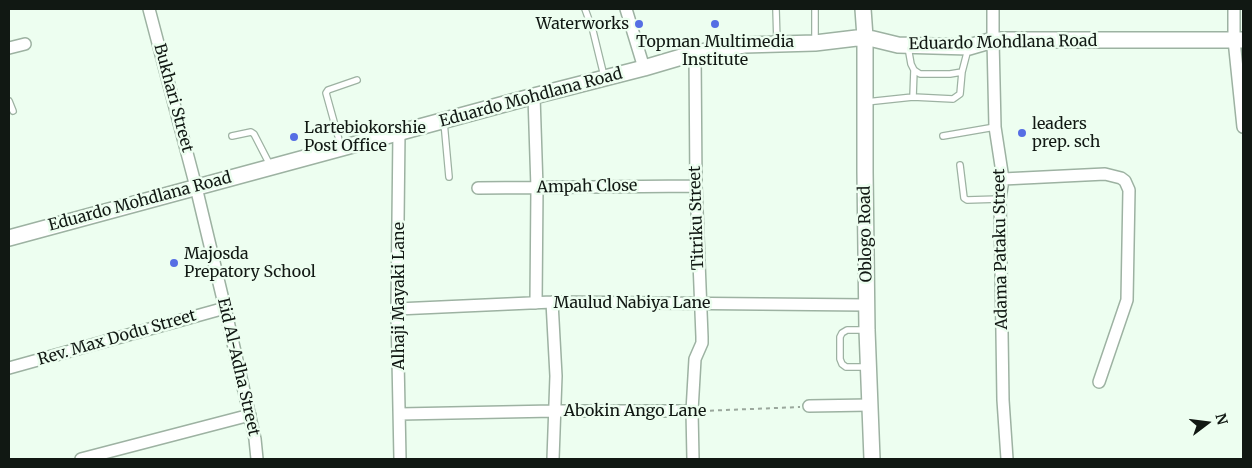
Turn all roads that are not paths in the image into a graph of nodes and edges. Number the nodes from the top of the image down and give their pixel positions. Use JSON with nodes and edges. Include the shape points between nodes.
{"nodes":[{"id":1,"x":585,"y":9,"type":"edge"},
{"id":2,"x":626,"y":9,"type":"edge"},
{"id":3,"x":776,"y":9,"type":"edge"},
{"id":4,"x":815,"y":9,"type":"edge"},
{"id":5,"x":863,"y":9,"type":"edge"},
{"id":6,"x":993,"y":9,"type":"edge"},
{"id":7,"x":1234,"y":9,"type":"edge"},
{"id":8,"x":152,"y":10,"type":"edge"},
{"id":9,"x":866,"y":37,"type":"junction"},
{"id":10,"x":992,"y":40,"type":"junction"},
{"id":11,"x":1239,"y":40,"type":"edge"},
{"id":12,"x":777,"y":43,"type":"junction"},
{"id":13,"x":815,"y":43,"type":"junction"},
{"id":14,"x":25,"y":44,"type":"dead end"},
{"id":15,"x":908,"y":45,"type":"junction"},
{"id":16,"x":969,"y":47,"type":"junction"},
{"id":17,"x":9,"y":48,"type":"edge"},
{"id":18,"x":695,"y":53,"type":"junction"},
{"id":19,"x":644,"y":68,"type":"junction"},
{"id":20,"x":914,"y":70,"type":"junction"},
{"id":21,"x":962,"y":72,"type":"junction"},
{"id":22,"x":604,"y":78,"type":"junction"},
{"id":23,"x":357,"y":80,"type":"dead end"},
{"id":24,"x":534,"y":96,"type":"junction"},
{"id":25,"x":913,"y":97,"type":"junction"},
{"id":26,"x":9,"y":101,"type":"edge"},
{"id":27,"x":866,"y":102,"type":"junction"},
{"id":28,"x":13,"y":111,"type":"dead end"},
{"id":29,"x":444,"y":120,"type":"junction"},
{"id":30,"x":995,"y":127,"type":"junction"},
{"id":31,"x":1243,"y":127,"type":"edge"},
{"id":32,"x":399,"y":132,"type":"junction"},
{"id":33,"x":232,"y":136,"type":"dead end"},
{"id":34,"x":943,"y":136,"type":"dead end"},
{"id":35,"x":341,"y":148,"type":"junction"},
{"id":36,"x":960,"y":165,"type":"dead end"},
{"id":37,"x":271,"y":167,"type":"junction"},
{"id":38,"x":449,"y":177,"type":"dead end"},
{"id":39,"x":1002,"y":179,"type":"junction"},
{"id":40,"x":696,"y":186,"type":"junction"},
{"id":41,"x":196,"y":187,"type":"junction"},
{"id":42,"x":478,"y":188,"type":"dead end"},
{"id":43,"x":537,"y":188,"type":"junction"},
{"id":44,"x":1000,"y":199,"type":"junction"},
{"id":45,"x":9,"y":238,"type":"edge"},
{"id":46,"x":552,"y":302,"type":"junction"},
{"id":47,"x":536,"y":303,"type":"junction"},
{"id":48,"x":700,"y":303,"type":"junction"},
{"id":49,"x":866,"y":305,"type":"junction"},
{"id":50,"x":225,"y":308,"type":"junction"},
{"id":51,"x":397,"y":309,"type":"junction"},
{"id":52,"x":867,"y":330,"type":"junction"},
{"id":53,"x":868,"y":367,"type":"junction"},
{"id":54,"x":9,"y":368,"type":"edge"},
{"id":55,"x":1099,"y":382,"type":"dead end"},
{"id":56,"x":870,"y":405,"type":"junction"},
{"id":57,"x":809,"y":406,"type":"road end"},
{"id":58,"x":692,"y":411,"type":"junction"},
{"id":59,"x":554,"y":412,"type":"junction"},
{"id":60,"x":400,"y":414,"type":"junction"},
{"id":61,"x":250,"y":415,"type":"junction"},
{"id":62,"x":81,"y":459,"type":"edge"},
{"id":63,"x":257,"y":459,"type":"edge"},
{"id":64,"x":400,"y":459,"type":"edge"},
{"id":65,"x":552,"y":459,"type":"edge"},
{"id":66,"x":693,"y":459,"type":"edge"},
{"id":67,"x":872,"y":459,"type":"edge"},
{"id":68,"x":1007,"y":459,"type":"edge"}],
"edges":[{"from":1,"to":22,"type":"lane"},
{"from":2,"to":19,"type":"street"},
{"from":3,"to":12,"type":"lane"},
{"from":4,"to":13,"type":"lane"},
{"from":5,"to":9,"type":"main road","name":"Oblogo Road"},
{"from":6,"to":10,"type":"street","name":"Adama Pataku Street"},
{"from":7,"to":11,"type":"street"},
{"from":8,"to":41,"type":"street","name":"Bukhari Street"},
{"from":9,"to":13,"type":"main road","name":"Eduardo Mohdlana Road"},
{"from":9,"to":15,"type":"main road","name":"Eduardo Mohdlana Road"},
{"from":9,"to":27,"type":"main road","name":"Oblogo Road"},
{"from":10,"to":11,"type":"main road","name":"Eduardo Mohdlana Road"},
{"from":10,"to":16,"type":"main road","name":"Eduardo Mohdlana Road"},
{"from":10,"to":30,"type":"street","name":"Adama Pataku Street"},
{"from":11,"to":31,"type":"street"},
{"from":12,"to":13,"type":"main road","name":"Eduardo Mohdlana Road"},
{"from":12,"to":18,"type":"main road","name":"Eduardo Mohdlana Road"},
{"from":14,"to":17,"type":"street"},
{"from":15,"to":16,"type":"main road","name":"Eduardo Mohdlana Road"},
{"from":15,"to":20,"type":"lane"},
{"from":16,"to":21,"type":"lane"},
{"from":18,"to":19,"type":"main road","name":"Eduardo Mohdlana Road"},
{"from":18,"to":40,"type":"street","name":"Titriku Street"},
{"from":19,"to":22,"type":"main road","name":"Eduardo Mohdlana Road"},
{"from":20,"to":21,"type":"lane","via":[[920,74]]},
{"from":20,"to":25,"type":"lane"},
{"from":21,"to":25,"type":"lane","via":[[957,98]]},
{"from":22,"to":24,"type":"main road","name":"Eduardo Mohdlana Road"},
{"from":23,"to":35,"type":"lane","via":[[326,93]]},
{"from":24,"to":29,"type":"main road","name":"Eduardo Mohdlana Road"},
{"from":24,"to":43,"type":"street"},
{"from":25,"to":27,"type":"lane"},
{"from":26,"to":28,"type":"lane"},
{"from":27,"to":49,"type":"main road","name":"Oblogo Road"},
{"from":29,"to":32,"type":"main road","name":"Eduardo Mohdlana Road"},
{"from":29,"to":38,"type":"lane"},
{"from":30,"to":34,"type":"lane"},
{"from":30,"to":39,"type":"street","name":"Adama Pataku Street"},
{"from":32,"to":35,"type":"main road","name":"Eduardo Mohdlana Road"},
{"from":32,"to":51,"type":"street","name":"Alhaji Mayaki Lane"},
{"from":33,"to":37,"type":"lane","via":[[254,134]]},
{"from":35,"to":37,"type":"main road","name":"Eduardo Mohdlana Road"},
{"from":36,"to":44,"type":"lane","via":[[964,198]]},
{"from":37,"to":41,"type":"main road","name":"Eduardo Mohdlana Road"},
{"from":39,"to":44,"type":"street","name":"Adama Pataku Street"},
{"from":39,"to":55,"type":"street","via":[[1105,174],[1125,181],[1129,190],[1127,300]]},
{"from":40,"to":43,"type":"street","name":"Ampah Close"},
{"from":40,"to":48,"type":"street","name":"Titriku Street"},
{"from":41,"to":45,"type":"main road","name":"Eduardo Mohdlana Road"},
{"from":41,"to":50,"type":"street","name":"Eid Al-Adha Street"},
{"from":42,"to":43,"type":"street","name":"Ampah Close"},
{"from":43,"to":47,"type":"street"},
{"from":44,"to":68,"type":"street","name":"Adama Pataku Street"},
{"from":46,"to":47,"type":"street","name":"Maulud Nabiya Lane"},
{"from":46,"to":48,"type":"street","name":"Maulud Nabiya Lane"},
{"from":46,"to":59,"type":"street","via":[[556,376]]},
{"from":47,"to":51,"type":"street","name":"Maulud Nabiya Lane"},
{"from":48,"to":49,"type":"street","name":"Maulud Nabiya Lane"},
{"from":48,"to":58,"type":"street","name":"Titriku Street","via":[[702,343],[696,359]]},
{"from":49,"to":52,"type":"main road","name":"Oblogo Road"},
{"from":50,"to":54,"type":"street","name":"Rev. Max Dodu Street"},
{"from":50,"to":61,"type":"street","name":"Eid Al-Adha Street"},
{"from":51,"to":60,"type":"street","name":"Alhaji Mayaki Lane"},
{"from":52,"to":53,"type":"main road","name":"Oblogo Road"},
{"from":52,"to":53,"type":"lane","via":[[842,333],[840,359],[846,367]]},
{"from":53,"to":56,"type":"main road","name":"Oblogo Road"},
{"from":56,"to":57,"type":"street"},
{"from":56,"to":67,"type":"main road","name":"Oblogo Road"},
{"from":58,"to":59,"type":"street","name":"Abokin Ango Lane"},
{"from":58,"to":66,"type":"street","name":"Titriku Street"},
{"from":59,"to":60,"type":"street","name":"Abokin Ango Lane"},
{"from":59,"to":65,"type":"street"},
{"from":60,"to":64,"type":"street","name":"Alhaji Mayaki Lane"},
{"from":61,"to":62,"type":"street"},
{"from":61,"to":63,"type":"street","name":"Eid Al-Adha Street"}]}
